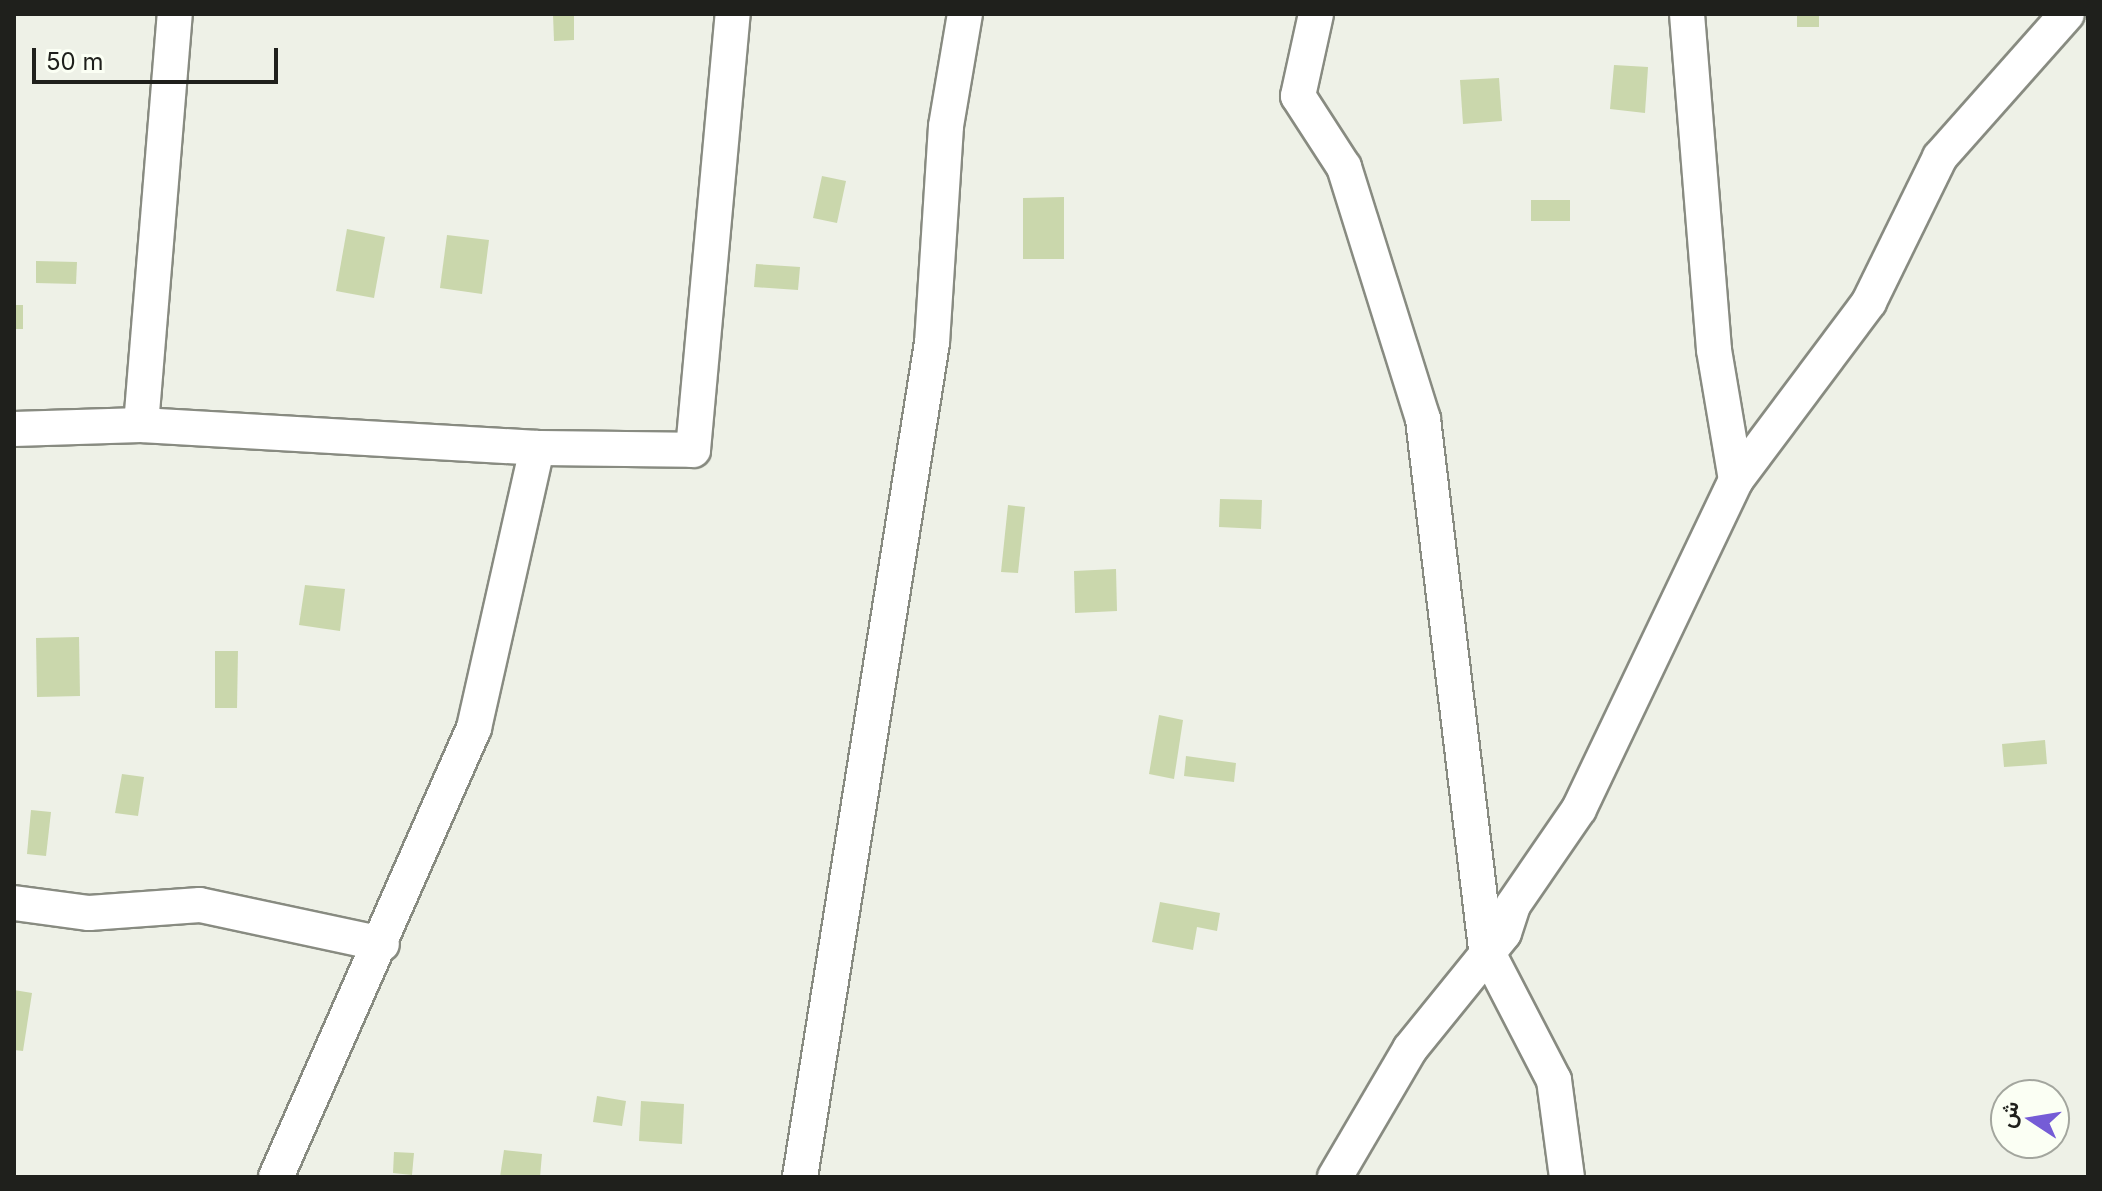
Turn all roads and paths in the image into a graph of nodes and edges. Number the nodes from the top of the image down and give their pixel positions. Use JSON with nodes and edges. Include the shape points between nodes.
{"nodes":[{"id":1,"x":175,"y":14,"type":"edge"},
{"id":2,"x":733,"y":14,"type":"edge"},
{"id":3,"x":965,"y":14,"type":"edge"},
{"id":4,"x":1316,"y":14,"type":"edge"},
{"id":5,"x":1687,"y":14,"type":"edge"},
{"id":6,"x":2067,"y":14,"type":"edge"},
{"id":7,"x":141,"y":425,"type":"junction"},
{"id":8,"x":14,"y":429,"type":"edge"},
{"id":9,"x":537,"y":448,"type":"junction"},
{"id":10,"x":1736,"y":480,"type":"junction"},
{"id":11,"x":14,"y":903,"type":"edge"},
{"id":12,"x":382,"y":944,"type":"junction"},
{"id":13,"x":1486,"y":949,"type":"junction"},
{"id":14,"x":276,"y":1177,"type":"edge"},
{"id":15,"x":800,"y":1177,"type":"edge"},
{"id":16,"x":1335,"y":1177,"type":"edge"},
{"id":17,"x":1567,"y":1177,"type":"edge"}],
"edges":[{"from":1,"to":7,"type":"street"},
{"from":2,"to":9,"type":"street","via":[[693,450]]},
{"from":3,"to":15,"type":"street","via":[[946,126],[932,343]]},
{"from":4,"to":13,"type":"street","via":[[1298,96],[1344,167],[1423,419]]},
{"from":5,"to":10,"type":"street","via":[[1714,350]]},
{"from":6,"to":10,"type":"street","via":[[1940,157],[1869,302]]},
{"from":7,"to":8,"type":"street"},
{"from":7,"to":9,"type":"street"},
{"from":9,"to":12,"type":"street","via":[[474,728]]},
{"from":10,"to":13,"type":"street","via":[[1579,809],[1513,905],[1504,933]]},
{"from":11,"to":12,"type":"street","via":[[89,913],[200,905]]},
{"from":12,"to":14,"type":"street"},
{"from":13,"to":16,"type":"street","via":[[1410,1049]]},
{"from":13,"to":17,"type":"street","via":[[1554,1080]]}]}
